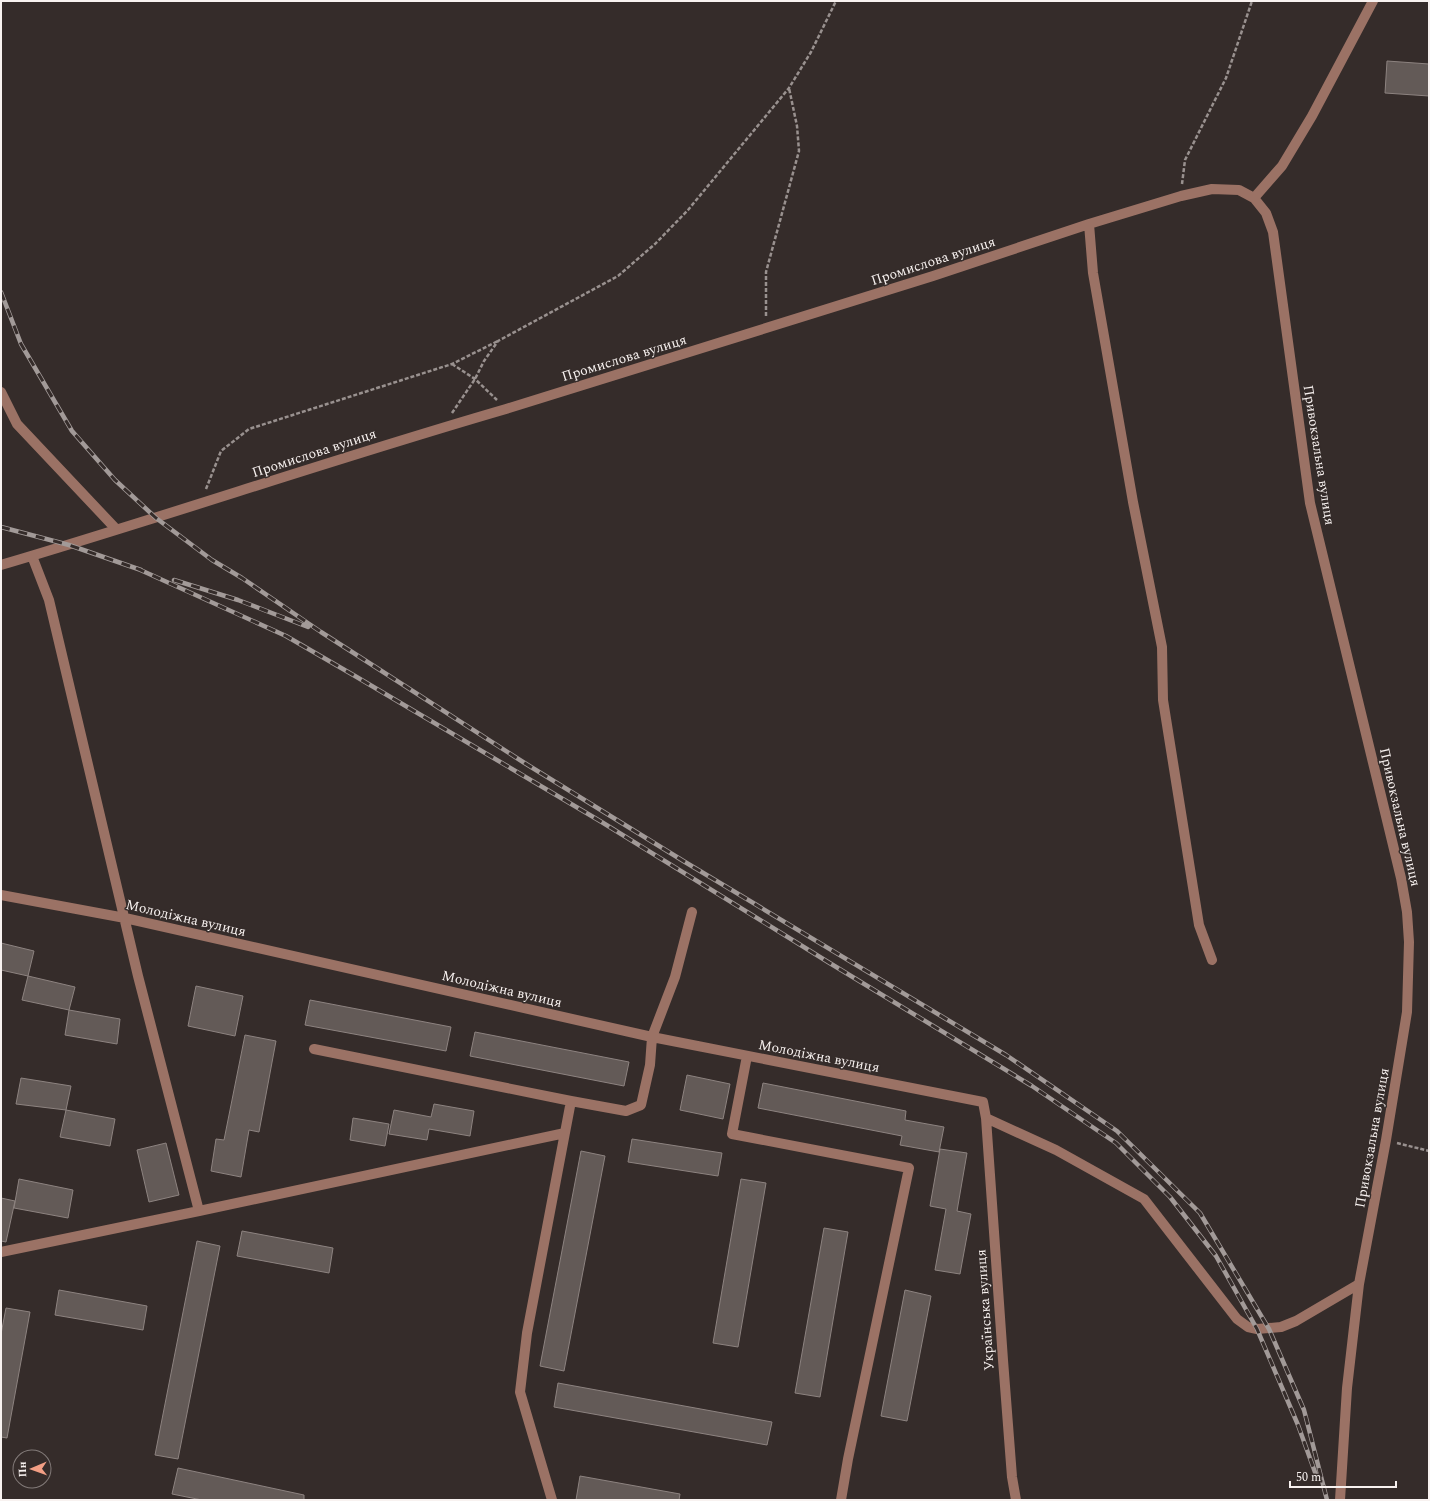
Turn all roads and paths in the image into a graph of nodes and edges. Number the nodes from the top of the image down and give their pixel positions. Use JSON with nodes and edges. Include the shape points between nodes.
{"nodes":[{"id":1,"x":836,"y":1,"type":"edge"},
{"id":2,"x":1252,"y":1,"type":"edge"},
{"id":3,"x":1373,"y":1,"type":"edge"},
{"id":4,"x":789,"y":88,"type":"junction"},
{"id":5,"x":1181,"y":196,"type":"junction"},
{"id":6,"x":1254,"y":198,"type":"junction"},
{"id":7,"x":1089,"y":224,"type":"junction"},
{"id":8,"x":765,"y":328,"type":"junction"},
{"id":9,"x":498,"y":341,"type":"junction"},
{"id":10,"x":452,"y":364,"type":"junction"},
{"id":11,"x":475,"y":379,"type":"junction"},
{"id":12,"x":1,"y":392,"type":"edge"},
{"id":13,"x":506,"y":409,"type":"junction"},
{"id":14,"x":442,"y":427,"type":"junction"},
{"id":15,"x":198,"y":505,"type":"junction"},
{"id":16,"x":116,"y":530,"type":"junction"},
{"id":17,"x":32,"y":556,"type":"junction"},
{"id":18,"x":1,"y":565,"type":"edge"},
{"id":19,"x":1,"y":895,"type":"edge"},
{"id":20,"x":692,"y":912,"type":"dead end"},
{"id":21,"x":125,"y":918,"type":"junction"},
{"id":22,"x":1212,"y":960,"type":"dead end"},
{"id":23,"x":652,"y":1037,"type":"junction"},
{"id":24,"x":314,"y":1049,"type":"dead end"},
{"id":25,"x":747,"y":1056,"type":"junction"},
{"id":26,"x":571,"y":1101,"type":"junction"},
{"id":27,"x":986,"y":1118,"type":"junction"},
{"id":28,"x":565,"y":1133,"type":"junction"},
{"id":29,"x":1386,"y":1140,"type":"junction"},
{"id":30,"x":1429,"y":1151,"type":"edge"},
{"id":31,"x":200,"y":1211,"type":"junction"},
{"id":32,"x":1,"y":1252,"type":"edge"},
{"id":33,"x":1359,"y":1284,"type":"junction"},
{"id":34,"x":552,"y":1500,"type":"edge"},
{"id":35,"x":841,"y":1500,"type":"edge"},
{"id":36,"x":1016,"y":1500,"type":"edge"},
{"id":37,"x":1340,"y":1500,"type":"edge"}],
"edges":[{"from":1,"to":4,"type":"path","via":[[812,52]]},
{"from":2,"to":5,"type":"path","via":[[1226,78],[1185,160]]},
{"from":3,"to":6,"type":"street","via":[[1290,154]]},
{"from":4,"to":8,"type":"path","via":[[799,151],[766,272]]},
{"from":4,"to":9,"type":"path","via":[[688,210],[655,244],[618,276]]},
{"from":5,"to":6,"type":"street","name":"Промислова вулиця","via":[[1212,189],[1239,190]]},
{"from":5,"to":7,"type":"street","name":"Промислова вулиця"},
{"from":6,"to":29,"type":"street","name":"Привокзальна вулиця","via":[[1266,212],[1272,232],[1310,503],[1401,878],[1407,912],[1407,1012]]},
{"from":7,"to":8,"type":"street","name":"Промислова вулиця"},
{"from":7,"to":22,"type":"street","via":[[1093,273],[1133,502],[1162,647],[1163,700],[1198,925]]},
{"from":8,"to":13,"type":"street","name":"Промислова вулиця"},
{"from":9,"to":10,"type":"path"},
{"from":9,"to":11,"type":"path"},
{"from":10,"to":11,"type":"path"},
{"from":10,"to":15,"type":"path","via":[[249,429],[221,451]]},
{"from":11,"to":13,"type":"path"},
{"from":11,"to":14,"type":"path"},
{"from":12,"to":16,"type":"street","via":[[17,424]]},
{"from":13,"to":14,"type":"street","name":"Промислова вулиця"},
{"from":14,"to":15,"type":"street","name":"Промислова вулиця"},
{"from":15,"to":16,"type":"street","name":"Промислова вулиця"},
{"from":16,"to":17,"type":"street","name":"Промислова вулиця"},
{"from":17,"to":18,"type":"street","name":"Промислова вулиця"},
{"from":17,"to":21,"type":"street","via":[[49,600]]},
{"from":19,"to":21,"type":"street","name":"Молодіжна вулиця"},
{"from":20,"to":23,"type":"street","via":[[676,976]]},
{"from":21,"to":23,"type":"street","name":"Молодіжна вулиця"},
{"from":21,"to":31,"type":"street"},
{"from":23,"to":25,"type":"street","name":"Молодіжна вулиця"},
{"from":23,"to":26,"type":"street","via":[[650,1065],[641,1105],[626,1111]]},
{"from":24,"to":26,"type":"street"},
{"from":25,"to":27,"type":"street","name":"Молодіжна вулиця","via":[[983,1102]]},
{"from":25,"to":35,"type":"street","via":[[732,1134],[909,1168]]},
{"from":26,"to":28,"type":"street"},
{"from":27,"to":33,"type":"street","via":[[1056,1150],[1144,1199],[1237,1319],[1248,1327],[1281,1327]]},
{"from":27,"to":36,"type":"street","name":"Українська вулиця","via":[[1012,1477]]},
{"from":28,"to":31,"type":"street"},
{"from":28,"to":34,"type":"street","via":[[527,1333],[520,1392]]},
{"from":29,"to":30,"type":"path"},
{"from":29,"to":33,"type":"street","name":"Привокзальна вулиця"},
{"from":31,"to":32,"type":"street"},
{"from":33,"to":37,"type":"street","name":"Привокзальна вулиця","via":[[1347,1388]]}]}
